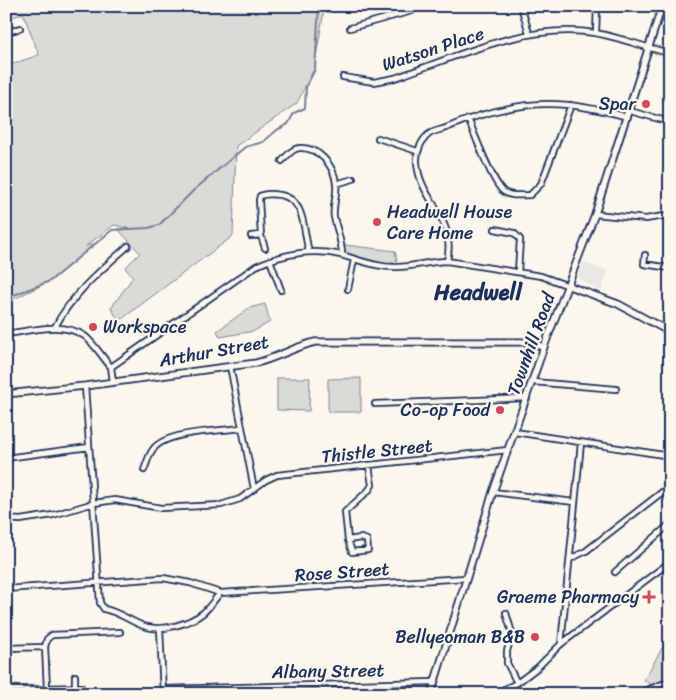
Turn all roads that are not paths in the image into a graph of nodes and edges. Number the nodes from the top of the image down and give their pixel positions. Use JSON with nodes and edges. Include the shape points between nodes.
{"nodes":[{"id":1,"x":415,"y":6,"type":"edge"},
{"id":2,"x":520,"y":6,"type":"edge"},
{"id":3,"x":597,"y":6,"type":"edge"},
{"id":4,"x":662,"y":6,"type":"edge"},
{"id":5,"x":20,"y":28,"type":"dead end"},
{"id":6,"x":350,"y":28,"type":"dead end"},
{"id":7,"x":6,"y":33,"type":"edge"},
{"id":8,"x":529,"y":33,"type":"junction"},
{"id":9,"x":596,"y":33,"type":"junction"},
{"id":10,"x":649,"y":48,"type":"junction"},
{"id":11,"x":670,"y":53,"type":"edge"},
{"id":12,"x":343,"y":77,"type":"dead end"},
{"id":13,"x":570,"y":105,"type":"junction"},
{"id":14,"x":629,"y":114,"type":"junction"},
{"id":15,"x":468,"y":119,"type":"junction"},
{"id":16,"x":670,"y":122,"type":"edge"},
{"id":17,"x":378,"y":138,"type":"dead end"},
{"id":18,"x":417,"y":151,"type":"junction"},
{"id":19,"x":282,"y":161,"type":"dead end"},
{"id":20,"x":353,"y":179,"type":"dead end"},
{"id":21,"x":336,"y":184,"type":"junction"},
{"id":22,"x":596,"y":214,"type":"junction"},
{"id":23,"x":670,"y":215,"type":"edge"},
{"id":24,"x":495,"y":229,"type":"dead end"},
{"id":25,"x":261,"y":235,"type":"junction"},
{"id":26,"x":252,"y":236,"type":"dead end"},
{"id":27,"x":128,"y":246,"type":"dead end"},
{"id":28,"x":265,"y":248,"type":"dead end"},
{"id":29,"x":309,"y":252,"type":"junction"},
{"id":30,"x":342,"y":255,"type":"junction"},
{"id":31,"x":646,"y":255,"type":"dead end"},
{"id":32,"x":270,"y":260,"type":"junction"},
{"id":33,"x":354,"y":260,"type":"junction"},
{"id":34,"x":447,"y":261,"type":"junction"},
{"id":35,"x":670,"y":268,"type":"edge"},
{"id":36,"x":518,"y":272,"type":"junction"},
{"id":37,"x":569,"y":286,"type":"junction"},
{"id":38,"x":348,"y":289,"type":"dead end"},
{"id":39,"x":281,"y":290,"type":"dead end"},
{"id":40,"x":55,"y":327,"type":"junction"},
{"id":41,"x":670,"y":332,"type":"edge"},
{"id":42,"x":6,"y":334,"type":"edge"},
{"id":43,"x":544,"y":348,"type":"junction"},
{"id":44,"x":230,"y":366,"type":"junction"},
{"id":45,"x":111,"y":367,"type":"junction"},
{"id":46,"x":113,"y":382,"type":"junction"},
{"id":47,"x":533,"y":382,"type":"junction"},
{"id":48,"x":85,"y":386,"type":"junction"},
{"id":49,"x":616,"y":389,"type":"dead end"},
{"id":50,"x":6,"y":394,"type":"edge"},
{"id":51,"x":527,"y":398,"type":"junction"},
{"id":52,"x":375,"y":404,"type":"dead end"},
{"id":53,"x":242,"y":428,"type":"junction"},
{"id":54,"x":515,"y":432,"type":"junction"},
{"id":55,"x":581,"y":443,"type":"junction"},
{"id":56,"x":89,"y":447,"type":"junction"},
{"id":57,"x":508,"y":450,"type":"junction"},
{"id":58,"x":670,"y":456,"type":"edge"},
{"id":59,"x":6,"y":458,"type":"edge"},
{"id":60,"x":369,"y":466,"type":"junction"},
{"id":61,"x":144,"y":470,"type":"dead end"},
{"id":62,"x":670,"y":486,"type":"edge"},
{"id":63,"x":254,"y":489,"type":"junction"},
{"id":64,"x":493,"y":492,"type":"junction"},
{"id":65,"x":662,"y":492,"type":"junction"},
{"id":66,"x":670,"y":500,"type":"edge"},
{"id":67,"x":574,"y":502,"type":"junction"},
{"id":68,"x":94,"y":503,"type":"junction"},
{"id":69,"x":6,"y":519,"type":"edge"},
{"id":70,"x":670,"y":524,"type":"edge"},
{"id":71,"x":348,"y":540,"type":"junction"},
{"id":72,"x":570,"y":559,"type":"junction"},
{"id":73,"x":670,"y":562,"type":"edge"},
{"id":74,"x":615,"y":572,"type":"dead end"},
{"id":75,"x":466,"y":578,"type":"junction"},
{"id":76,"x":98,"y":582,"type":"junction"},
{"id":77,"x":6,"y":589,"type":"edge"},
{"id":78,"x":220,"y":593,"type":"junction"},
{"id":79,"x":506,"y":613,"type":"dead end"},
{"id":80,"x":160,"y":628,"type":"junction"},
{"id":81,"x":120,"y":632,"type":"dead end"},
{"id":82,"x":562,"y":644,"type":"junction"},
{"id":83,"x":45,"y":647,"type":"junction"},
{"id":84,"x":6,"y":648,"type":"edge"},
{"id":85,"x":75,"y":676,"type":"dead end"},
{"id":86,"x":670,"y":681,"type":"edge"},
{"id":87,"x":434,"y":682,"type":"junction"},
{"id":88,"x":517,"y":683,"type":"junction"},
{"id":89,"x":47,"y":688,"type":"junction"},
{"id":90,"x":6,"y":689,"type":"edge"},
{"id":91,"x":163,"y":691,"type":"edge"},
{"id":92,"x":431,"y":694,"type":"edge"},
{"id":93,"x":494,"y":694,"type":"edge"},
{"id":94,"x":637,"y":694,"type":"edge"}],
"edges":[{"from":1,"to":6,"type":"street","via":[[412,11]]},
{"from":2,"to":8,"type":"street"},
{"from":3,"to":9,"type":"street"},
{"from":4,"to":10,"type":"street","name":"Townhill Road"},
{"from":5,"to":7,"type":"street"},
{"from":8,"to":9,"type":"street","name":"Watson Place"},
{"from":8,"to":12,"type":"street","name":"Watson Place","via":[[396,78],[374,82]]},
{"from":9,"to":10,"type":"street","name":"Watson Place"},
{"from":10,"to":11,"type":"street","name":"Watson Place"},
{"from":10,"to":14,"type":"street","name":"Townhill Road"},
{"from":13,"to":14,"type":"street"},
{"from":13,"to":15,"type":"street","via":[[512,108]]},
{"from":13,"to":15,"type":"street","via":[[541,184],[530,195],[516,196],[504,192],[495,180]]},
{"from":14,"to":16,"type":"street"},
{"from":14,"to":22,"type":"street","name":"Townhill Road"},
{"from":15,"to":18,"type":"street","via":[[428,135]]},
{"from":17,"to":18,"type":"street"},
{"from":18,"to":34,"type":"street","via":[[421,177],[448,232],[450,248]]},
{"from":19,"to":21,"type":"street","via":[[291,151],[300,148],[315,151],[330,164]]},
{"from":20,"to":21,"type":"street"},
{"from":21,"to":30,"type":"street","via":[[334,217],[342,242]]},
{"from":22,"to":23,"type":"street","via":[[646,218]]},
{"from":22,"to":37,"type":"street","name":"Townhill Road"},
{"from":24,"to":36,"type":"street","via":[[514,233],[520,239]]},
{"from":25,"to":26,"type":"street"},
{"from":25,"to":28,"type":"street"},
{"from":25,"to":29,"type":"street","via":[[260,196],[288,196],[296,201],[300,210]]},
{"from":27,"to":40,"type":"street","via":[[92,278],[63,312]]},
{"from":29,"to":30,"type":"street"},
{"from":29,"to":32,"type":"street"},
{"from":30,"to":33,"type":"street"},
{"from":31,"to":35,"type":"street","via":[[644,264]]},
{"from":32,"to":39,"type":"street"},
{"from":32,"to":45,"type":"street","via":[[256,266]]},
{"from":33,"to":34,"type":"street","via":[[398,268]]},
{"from":33,"to":38,"type":"street"},
{"from":34,"to":36,"type":"street"},
{"from":36,"to":37,"type":"street"},
{"from":37,"to":41,"type":"street","via":[[618,304]]},
{"from":37,"to":43,"type":"street","name":"Townhill Road"},
{"from":40,"to":42,"type":"street"},
{"from":40,"to":45,"type":"street","via":[[72,330],[86,338]]},
{"from":43,"to":44,"type":"street","name":"Arthur Street","via":[[525,342],[315,342],[263,361]]},
{"from":43,"to":47,"type":"street","name":"Townhill Road"},
{"from":44,"to":46,"type":"street","name":"Arthur Street"},
{"from":44,"to":53,"type":"street"},
{"from":45,"to":46,"type":"street"},
{"from":46,"to":48,"type":"street","name":"Arthur Street"},
{"from":47,"to":49,"type":"street"},
{"from":47,"to":51,"type":"street","name":"Townhill Road"},
{"from":48,"to":50,"type":"street","name":"Arthur Street"},
{"from":48,"to":56,"type":"street"},
{"from":51,"to":52,"type":"street"},
{"from":51,"to":54,"type":"street","name":"Townhill Road"},
{"from":53,"to":61,"type":"street","via":[[176,436],[160,442],[152,449]]},
{"from":53,"to":63,"type":"street"},
{"from":54,"to":55,"type":"street"},
{"from":54,"to":57,"type":"street","name":"Townhill Road"},
{"from":55,"to":58,"type":"street"},
{"from":55,"to":67,"type":"street"},
{"from":56,"to":59,"type":"street"},
{"from":56,"to":68,"type":"street"},
{"from":57,"to":60,"type":"street","name":"Thistle Street"},
{"from":57,"to":64,"type":"street","name":"Townhill Road"},
{"from":60,"to":63,"type":"street","name":"Thistle Street","via":[[277,475]]},
{"from":60,"to":71,"type":"street","via":[[372,485],[345,512]]},
{"from":62,"to":65,"type":"street"},
{"from":63,"to":68,"type":"street","name":"Thistle Street","via":[[240,500],[202,507],[161,508],[115,500]]},
{"from":64,"to":67,"type":"street"},
{"from":64,"to":75,"type":"street","name":"Townhill Road"},
{"from":65,"to":66,"type":"street"},
{"from":65,"to":72,"type":"street","via":[[586,551]]},
{"from":67,"to":72,"type":"street"},
{"from":68,"to":69,"type":"street","name":"Thistle Street","via":[[53,515]]},
{"from":68,"to":76,"type":"street"},
{"from":70,"to":74,"type":"street"},
{"from":71,"to":71,"type":"street","via":[[367,540],[368,550],[352,552]]},
{"from":72,"to":82,"type":"street"},
{"from":73,"to":82,"type":"street"},
{"from":75,"to":78,"type":"street","name":"Rose Street"},
{"from":75,"to":87,"type":"street","name":"Townhill Road"},
{"from":76,"to":77,"type":"street"},
{"from":76,"to":78,"type":"street","via":[[163,578]]},
{"from":76,"to":80,"type":"street","via":[[100,603],[104,609],[147,627]]},
{"from":78,"to":80,"type":"street","via":[[204,613],[193,620]]},
{"from":79,"to":88,"type":"street","via":[[512,633],[507,663]]},
{"from":80,"to":91,"type":"street"},
{"from":81,"to":83,"type":"street","via":[[52,635]]},
{"from":82,"to":88,"type":"street"},
{"from":83,"to":84,"type":"street"},
{"from":83,"to":89,"type":"street"},
{"from":85,"to":89,"type":"street","via":[[78,687]]},
{"from":86,"to":94,"type":"street"},
{"from":87,"to":91,"type":"street","name":"Albany Street"},
{"from":87,"to":92,"type":"street","name":"Townhill Road"},
{"from":88,"to":93,"type":"street"},
{"from":89,"to":90,"type":"street"}]}
